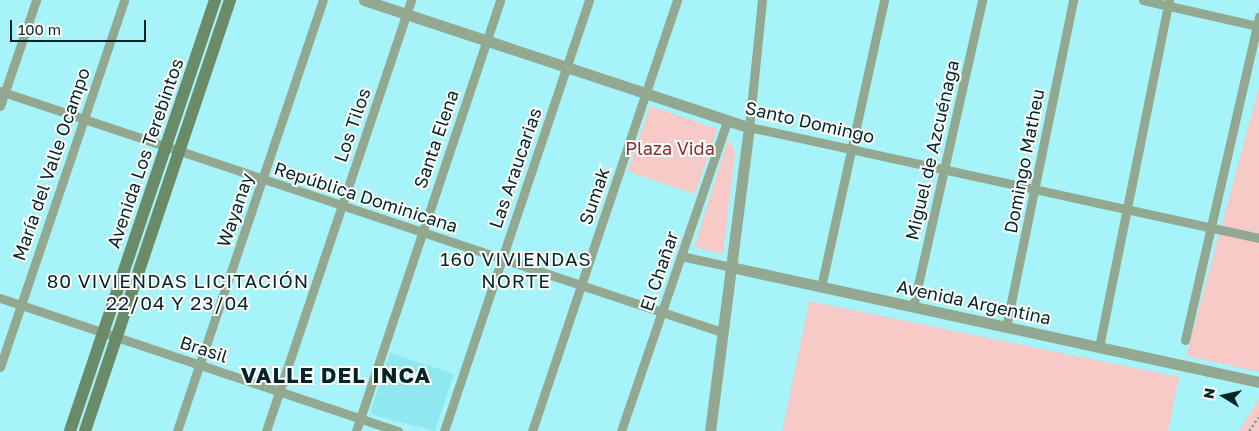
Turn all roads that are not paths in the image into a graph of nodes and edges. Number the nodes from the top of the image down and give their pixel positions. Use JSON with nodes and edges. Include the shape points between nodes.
{"nodes":[{"id":1,"x":36,"y":0,"type":"edge"},
{"id":2,"x":124,"y":0,"type":"edge"},
{"id":3,"x":215,"y":0,"type":"edge"},
{"id":4,"x":230,"y":0,"type":"edge"},
{"id":5,"x":324,"y":0,"type":"edge"},
{"id":6,"x":364,"y":0,"type":"edge"},
{"id":7,"x":411,"y":0,"type":"edge"},
{"id":8,"x":500,"y":0,"type":"edge"},
{"id":9,"x":589,"y":0,"type":"edge"},
{"id":10,"x":678,"y":0,"type":"edge"},
{"id":11,"x":762,"y":0,"type":"edge"},
{"id":12,"x":884,"y":0,"type":"edge"},
{"id":13,"x":982,"y":0,"type":"edge"},
{"id":14,"x":1073,"y":0,"type":"edge"},
{"id":15,"x":1143,"y":0,"type":"edge"},
{"id":16,"x":1168,"y":3,"type":"edge"},
{"id":17,"x":406,"y":14,"type":"junction"},
{"id":18,"x":1259,"y":16,"type":"edge"},
{"id":19,"x":1257,"y":26,"type":"junction"},
{"id":20,"x":486,"y":41,"type":"junction"},
{"id":21,"x":566,"y":68,"type":"junction"},
{"id":22,"x":2,"y":91,"type":"edge"},
{"id":23,"x":645,"y":95,"type":"junction"},
{"id":24,"x":0,"y":106,"type":"edge"},
{"id":25,"x":84,"y":119,"type":"junction"},
{"id":26,"x":728,"y":121,"type":"junction"},
{"id":27,"x":748,"y":127,"type":"junction"},
{"id":28,"x":166,"y":147,"type":"junction"},
{"id":29,"x":180,"y":151,"type":"junction"},
{"id":30,"x":852,"y":151,"type":"junction"},
{"id":31,"x":943,"y":171,"type":"junction"},
{"id":32,"x":263,"y":180,"type":"junction"},
{"id":33,"x":1036,"y":191,"type":"junction"},
{"id":34,"x":342,"y":205,"type":"junction"},
{"id":35,"x":1126,"y":209,"type":"junction"},
{"id":36,"x":1213,"y":228,"type":"junction"},
{"id":37,"x":422,"y":232,"type":"junction"},
{"id":38,"x":1259,"y":238,"type":"edge"},
{"id":39,"x":681,"y":256,"type":"junction"},
{"id":40,"x":501,"y":259,"type":"junction"},
{"id":41,"x":731,"y":267,"type":"junction"},
{"id":42,"x":580,"y":286,"type":"junction"},
{"id":43,"x":821,"y":286,"type":"junction"},
{"id":44,"x":0,"y":298,"type":"edge"},
{"id":45,"x":21,"y":305,"type":"junction"},
{"id":46,"x":913,"y":307,"type":"junction"},
{"id":47,"x":662,"y":314,"type":"junction"},
{"id":48,"x":1006,"y":327,"type":"junction"},
{"id":49,"x":722,"y":332,"type":"junction"},
{"id":50,"x":104,"y":333,"type":"junction"},
{"id":51,"x":117,"y":337,"type":"junction"},
{"id":52,"x":1185,"y":340,"type":"dead end"},
{"id":53,"x":1099,"y":347,"type":"junction"},
{"id":54,"x":199,"y":364,"type":"junction"},
{"id":55,"x":0,"y":367,"type":"edge"},
{"id":56,"x":1259,"y":382,"type":"edge"},
{"id":57,"x":280,"y":391,"type":"junction"},
{"id":58,"x":360,"y":418,"type":"junction"},
{"id":59,"x":70,"y":431,"type":"edge"},
{"id":60,"x":85,"y":431,"type":"edge"},
{"id":61,"x":177,"y":431,"type":"edge"},
{"id":62,"x":266,"y":431,"type":"edge"},
{"id":63,"x":356,"y":431,"type":"edge"},
{"id":64,"x":398,"y":431,"type":"edge"},
{"id":65,"x":444,"y":431,"type":"edge"},
{"id":66,"x":532,"y":431,"type":"edge"},
{"id":67,"x":622,"y":431,"type":"edge"},
{"id":68,"x":710,"y":431,"type":"edge"}],
"edges":[{"from":1,"to":22,"type":"street"},
{"from":2,"to":25,"type":"street","name":"María del Valle Ocampo"},
{"from":3,"to":28,"type":"main road","name":"Avenida Los Terebintos"},
{"from":4,"to":29,"type":"main road","name":"Avenida Los Terebintos"},
{"from":5,"to":32,"type":"street","name":"Wayanay"},
{"from":6,"to":17,"type":"street","name":"Santo Domingo"},
{"from":7,"to":17,"type":"street","name":"Los Tilos"},
{"from":8,"to":20,"type":"street","name":"Santa Elena"},
{"from":9,"to":21,"type":"street","name":"Las Araucarias"},
{"from":10,"to":23,"type":"street","name":"Sumak"},
{"from":11,"to":27,"type":"street"},
{"from":12,"to":30,"type":"street"},
{"from":13,"to":31,"type":"street","name":"Miguel de Azcuénaga"},
{"from":14,"to":33,"type":"street","name":"Domingo Matheu"},
{"from":15,"to":16,"type":"street"},
{"from":16,"to":19,"type":"street"},
{"from":16,"to":35,"type":"street"},
{"from":17,"to":20,"type":"street","name":"Santo Domingo"},
{"from":17,"to":34,"type":"street","name":"Los Tilos"},
{"from":18,"to":19,"type":"street"},
{"from":19,"to":36,"type":"street"},
{"from":20,"to":21,"type":"street","name":"Santo Domingo"},
{"from":20,"to":37,"type":"street","name":"Santa Elena"},
{"from":21,"to":23,"type":"street","name":"Santo Domingo"},
{"from":21,"to":40,"type":"street","name":"Las Araucarias"},
{"from":22,"to":24,"type":"street"},
{"from":22,"to":25,"type":"street","name":"República Dominicana"},
{"from":23,"to":26,"type":"street","name":"Santo Domingo"},
{"from":23,"to":42,"type":"street","name":"Sumak"},
{"from":25,"to":28,"type":"street","name":"República Dominicana"},
{"from":25,"to":45,"type":"street","name":"María del Valle Ocampo"},
{"from":26,"to":27,"type":"street","name":"Santo Domingo"},
{"from":26,"to":39,"type":"street","name":"El Chañar"},
{"from":27,"to":30,"type":"street","name":"Santo Domingo"},
{"from":27,"to":41,"type":"street"},
{"from":28,"to":29,"type":"street","name":"República Dominicana"},
{"from":28,"to":50,"type":"main road","name":"Avenida Los Terebintos"},
{"from":29,"to":32,"type":"street","name":"República Dominicana"},
{"from":29,"to":51,"type":"main road","name":"Avenida Los Terebintos"},
{"from":30,"to":31,"type":"street","name":"Santo Domingo"},
{"from":30,"to":43,"type":"street"},
{"from":31,"to":33,"type":"street","name":"Santo Domingo"},
{"from":31,"to":46,"type":"street","name":"Miguel de Azcuénaga"},
{"from":32,"to":34,"type":"street","name":"República Dominicana"},
{"from":32,"to":54,"type":"street","name":"Wayanay"},
{"from":33,"to":35,"type":"street","name":"Santo Domingo"},
{"from":33,"to":48,"type":"street","name":"Domingo Matheu"},
{"from":34,"to":37,"type":"street","name":"República Dominicana"},
{"from":34,"to":57,"type":"street","name":"Los Tilos"},
{"from":35,"to":36,"type":"street","name":"Santo Domingo"},
{"from":35,"to":53,"type":"street"},
{"from":36,"to":38,"type":"street","name":"Santo Domingo"},
{"from":36,"to":52,"type":"street"},
{"from":37,"to":40,"type":"street","name":"República Dominicana"},
{"from":37,"to":58,"type":"street","name":"Santa Elena"},
{"from":39,"to":41,"type":"street","name":"Avenida Argentina"},
{"from":39,"to":47,"type":"street","name":"El Chañar"},
{"from":40,"to":42,"type":"street","name":"República Dominicana"},
{"from":40,"to":65,"type":"street","name":"Las Araucarias"},
{"from":41,"to":43,"type":"street","name":"Avenida Argentina"},
{"from":41,"to":49,"type":"street"},
{"from":42,"to":47,"type":"street","name":"República Dominicana"},
{"from":42,"to":66,"type":"street","name":"Sumak"},
{"from":43,"to":46,"type":"street","name":"Avenida Argentina"},
{"from":44,"to":45,"type":"street","name":"Brasil"},
{"from":45,"to":50,"type":"street","name":"Brasil"},
{"from":45,"to":55,"type":"street","name":"María del Valle Ocampo"},
{"from":46,"to":48,"type":"street","name":"Avenida Argentina"},
{"from":47,"to":49,"type":"street","name":"República Dominicana"},
{"from":47,"to":67,"type":"street","name":"El Chañar"},
{"from":48,"to":53,"type":"street","name":"Avenida Argentina"},
{"from":49,"to":68,"type":"street"},
{"from":50,"to":51,"type":"street","name":"Brasil"},
{"from":50,"to":59,"type":"main road","name":"Avenida Los Terebintos"},
{"from":51,"to":54,"type":"street","name":"Brasil"},
{"from":51,"to":60,"type":"main road","name":"Avenida Los Terebintos"},
{"from":53,"to":56,"type":"street","name":"Avenida Argentina"},
{"from":54,"to":57,"type":"street","name":"Brasil"},
{"from":54,"to":61,"type":"street","name":"Wayanay"},
{"from":57,"to":58,"type":"street","name":"Brasil"},
{"from":57,"to":62,"type":"street","name":"Los Tilos"},
{"from":58,"to":63,"type":"street","name":"Santa Elena"},
{"from":58,"to":64,"type":"street","name":"Brasil"}]}
